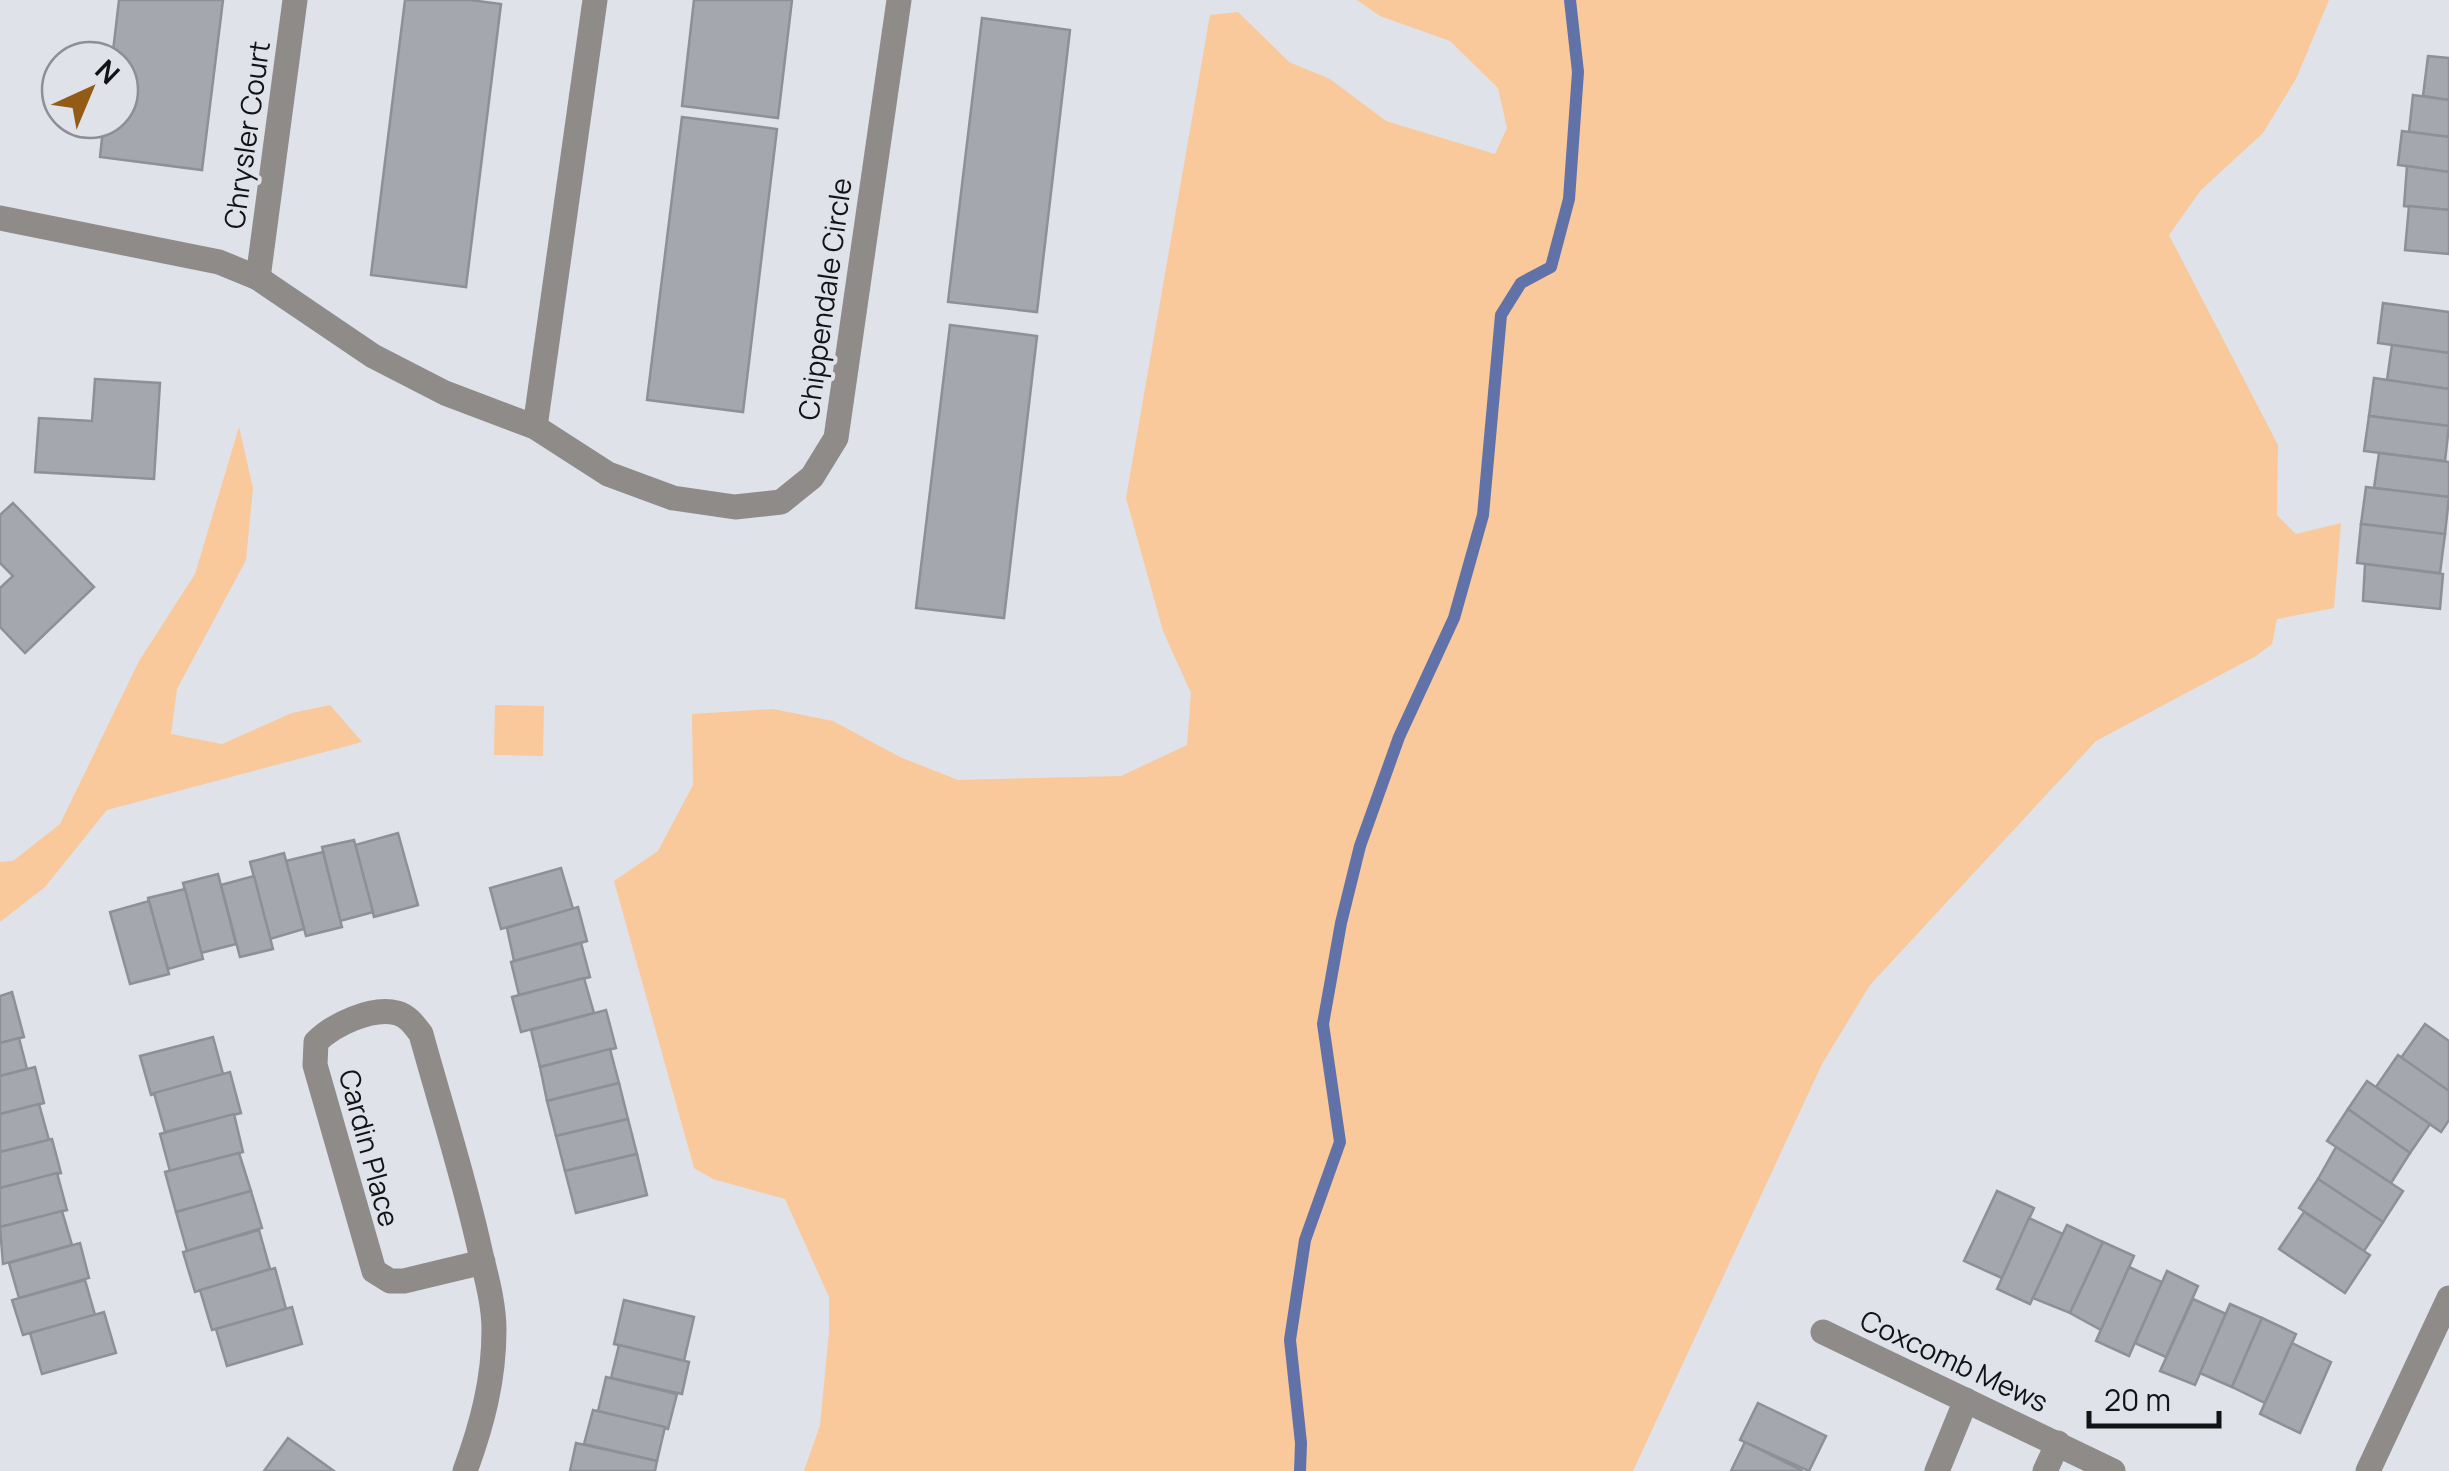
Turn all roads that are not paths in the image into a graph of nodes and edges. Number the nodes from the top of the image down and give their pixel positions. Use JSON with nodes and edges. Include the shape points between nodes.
{"nodes":[{"id":1,"x":295,"y":0,"type":"edge"},
{"id":2,"x":595,"y":0,"type":"edge"},
{"id":3,"x":898,"y":0,"type":"edge"},
{"id":4,"x":0,"y":218,"type":"edge"},
{"id":5,"x":258,"y":278,"type":"junction"},
{"id":6,"x":535,"y":427,"type":"junction"},
{"id":7,"x":483,"y":1262,"type":"junction"},
{"id":8,"x":2449,"y":1298,"type":"edge"},
{"id":9,"x":1823,"y":1332,"type":"dead end"},
{"id":10,"x":1966,"y":1400,"type":"junction"},
{"id":11,"x":2058,"y":1444,"type":"junction"},
{"id":12,"x":465,"y":1471,"type":"edge"},
{"id":13,"x":1937,"y":1471,"type":"edge"},
{"id":14,"x":2046,"y":1471,"type":"edge"},
{"id":15,"x":2112,"y":1471,"type":"edge"},
{"id":16,"x":2368,"y":1471,"type":"edge"}],
"edges":[{"from":1,"to":5,"type":"street","name":"Chrysler Court"},
{"from":2,"to":6,"type":"street"},
{"from":3,"to":6,"type":"street","name":"Chippendale Circle","via":[[836,438],[812,477],[781,502],[736,507],[673,498],[608,474]]},
{"from":4,"to":5,"type":"street","name":"Chippendale Circle","via":[[218,262]]},
{"from":5,"to":6,"type":"street","name":"Chippendale Circle","via":[[373,356]]},
{"from":7,"to":7,"type":"street","name":"Cardin Place","via":[[421,1034],[388,1012],[336,1026],[316,1042],[316,1065],[374,1272],[404,1281]]},
{"from":7,"to":12,"type":"street","name":"Cardin Place","via":[[494,1325],[491,1374]]},
{"from":8,"to":16,"type":"street"},
{"from":9,"to":10,"type":"street","name":"Coxcomb Mews"},
{"from":10,"to":11,"type":"street","name":"Coxcomb Mews"},
{"from":10,"to":13,"type":"street"},
{"from":11,"to":14,"type":"street"},
{"from":11,"to":15,"type":"street","name":"Coxcomb Mews"}]}
